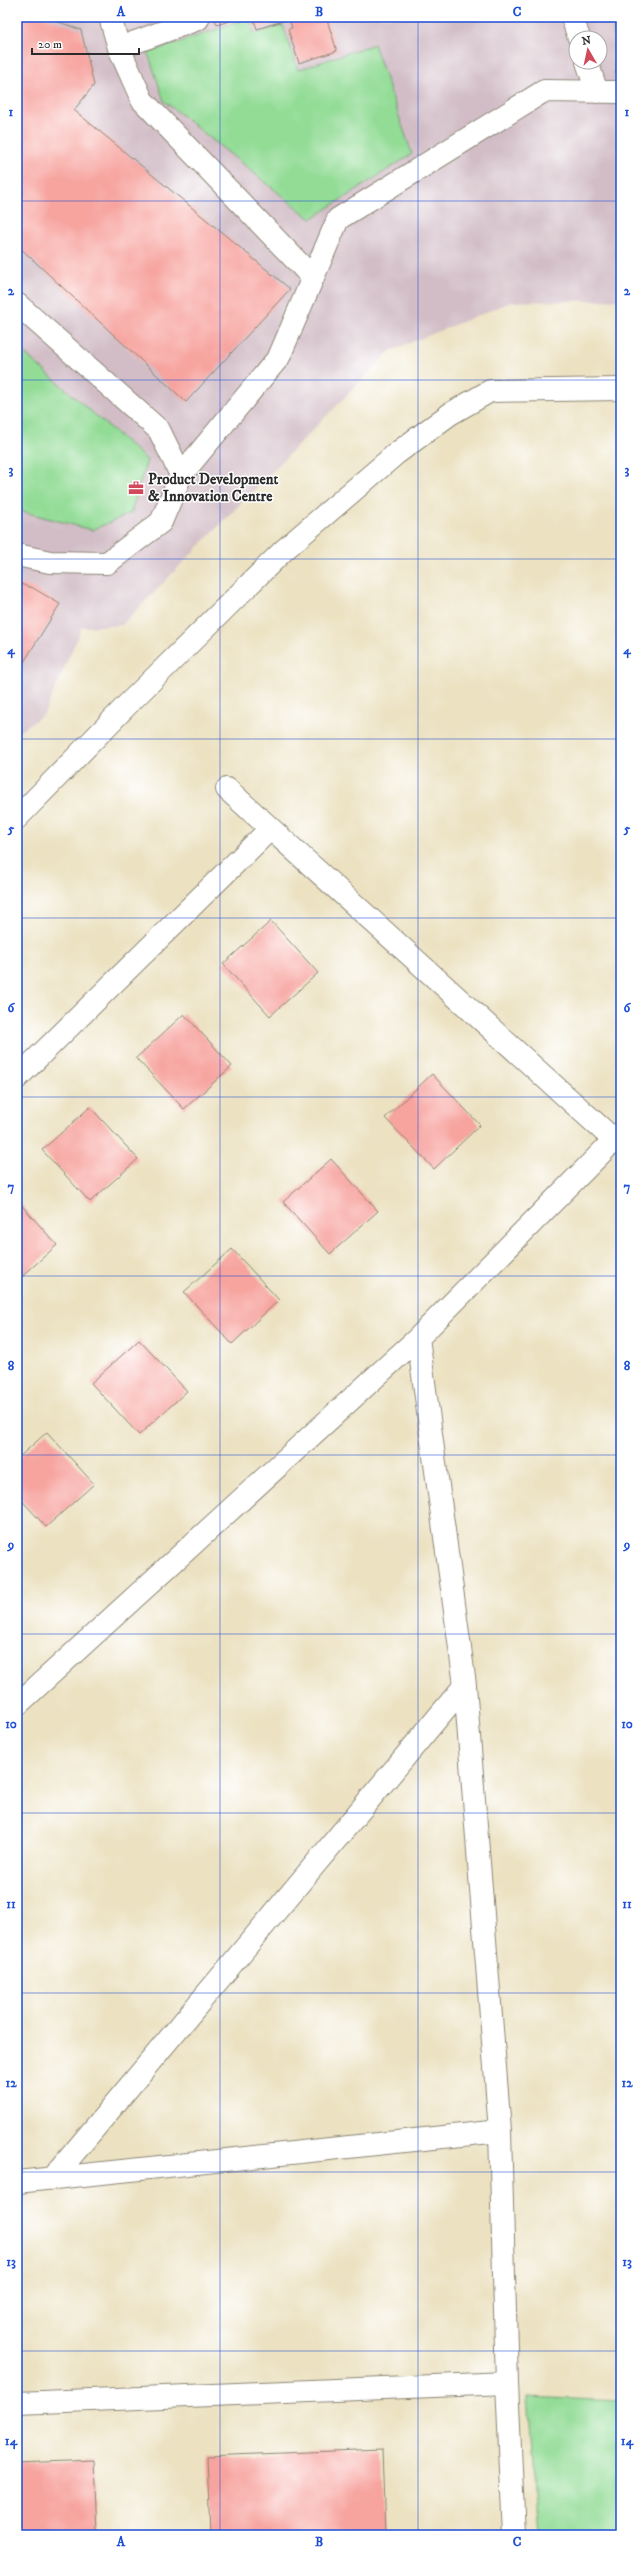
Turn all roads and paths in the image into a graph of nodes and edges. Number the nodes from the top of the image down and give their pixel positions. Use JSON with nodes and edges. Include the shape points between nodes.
{"nodes":[{"id":1,"x":110,"y":17,"type":"edge"},
{"id":2,"x":572,"y":17,"type":"edge"},
{"id":3,"x":198,"y":19,"type":"dead end"},
{"id":4,"x":576,"y":30,"type":"edge"},
{"id":5,"x":119,"y":48,"type":"junction"},
{"id":6,"x":590,"y":70,"type":"edge"},
{"id":7,"x":597,"y":92,"type":"junction"},
{"id":8,"x":621,"y":92,"type":"edge"},
{"id":9,"x":313,"y":278,"type":"junction"},
{"id":10,"x":17,"y":304,"type":"edge"},
{"id":11,"x":621,"y":389,"type":"edge"},
{"id":12,"x":181,"y":475,"type":"junction"},
{"id":13,"x":17,"y":555,"type":"edge"},
{"id":14,"x":227,"y":789,"type":"dead end"},
{"id":15,"x":17,"y":818,"type":"edge"},
{"id":16,"x":269,"y":830,"type":"junction"},
{"id":17,"x":17,"y":1078,"type":"edge"},
{"id":18,"x":618,"y":1136,"type":"edge"},
{"id":19,"x":418,"y":1338,"type":"junction"},
{"id":20,"x":465,"y":1685,"type":"junction"},
{"id":21,"x":17,"y":1704,"type":"edge"},
{"id":22,"x":500,"y":2131,"type":"junction"},
{"id":23,"x":52,"y":2180,"type":"junction"},
{"id":24,"x":17,"y":2182,"type":"edge"},
{"id":25,"x":507,"y":2383,"type":"junction"},
{"id":26,"x":17,"y":2403,"type":"edge"},
{"id":27,"x":514,"y":2535,"type":"edge"}],
"edges":[{"from":1,"to":5,"type":"street"},
{"from":2,"to":4,"type":"street"},
{"from":3,"to":5,"type":"street"},
{"from":5,"to":9,"type":"street","via":[[142,100]]},
{"from":6,"to":7,"type":"street"},
{"from":7,"to":8,"type":"street"},
{"from":7,"to":9,"type":"street","via":[[544,91],[338,219]]},
{"from":9,"to":12,"type":"street","via":[[279,357]]},
{"from":10,"to":12,"type":"street","via":[[159,430]]},
{"from":11,"to":15,"type":"street","via":[[490,391],[450,414],[386,463],[284,550]]},
{"from":12,"to":13,"type":"street","via":[[161,522],[107,563],[50,562]]},
{"from":14,"to":16,"type":"street"},
{"from":16,"to":17,"type":"street"},
{"from":16,"to":18,"type":"street"},
{"from":18,"to":19,"type":"street"},
{"from":19,"to":20,"type":"street"},
{"from":19,"to":21,"type":"street"},
{"from":20,"to":22,"type":"street"},
{"from":20,"to":23,"type":"street"},
{"from":22,"to":23,"type":"street"},
{"from":22,"to":25,"type":"street"},
{"from":23,"to":24,"type":"street"},
{"from":25,"to":26,"type":"street"},
{"from":25,"to":27,"type":"street"}]}
